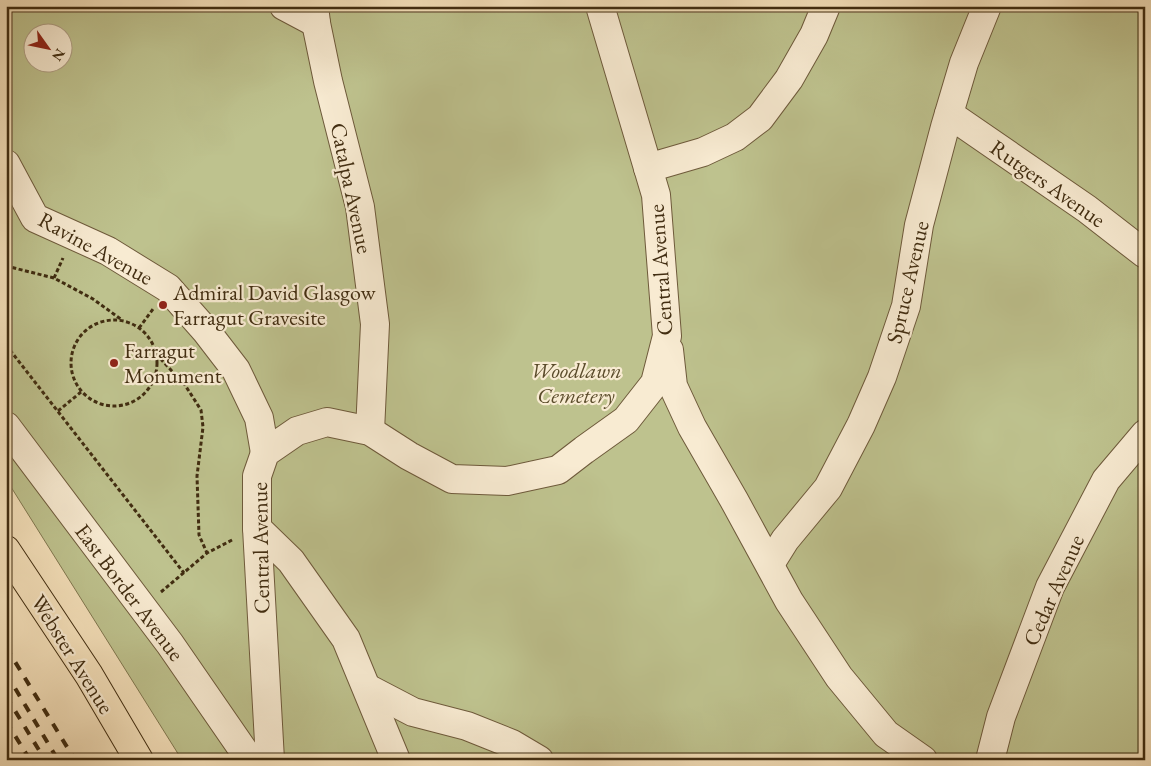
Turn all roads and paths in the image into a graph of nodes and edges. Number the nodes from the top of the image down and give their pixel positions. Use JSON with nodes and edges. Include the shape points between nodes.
{"nodes":[{"id":1,"x":284,"y":6,"type":"edge"},
{"id":2,"x":600,"y":6,"type":"edge"},
{"id":3,"x":826,"y":6,"type":"edge"},
{"id":4,"x":987,"y":6,"type":"edge"},
{"id":5,"x":315,"y":15,"type":"edge"},
{"id":6,"x":949,"y":114,"type":"junction"},
{"id":7,"x":6,"y":164,"type":"edge"},
{"id":8,"x":648,"y":168,"type":"junction"},
{"id":9,"x":6,"y":211,"type":"edge"},
{"id":10,"x":35,"y":218,"type":"junction"},
{"id":11,"x":1145,"y":254,"type":"edge"},
{"id":12,"x":6,"y":266,"type":"edge"},
{"id":13,"x":123,"y":321,"type":"junction"},
{"id":14,"x":668,"y":336,"type":"junction"},
{"id":15,"x":6,"y":345,"type":"edge"},
{"id":16,"x":156,"y":354,"type":"junction"},
{"id":17,"x":81,"y":392,"type":"junction"},
{"id":18,"x":58,"y":411,"type":"junction"},
{"id":19,"x":6,"y":426,"type":"edge"},
{"id":20,"x":370,"y":431,"type":"junction"},
{"id":21,"x":1145,"y":434,"type":"edge"},
{"id":22,"x":265,"y":453,"type":"junction"},
{"id":23,"x":257,"y":528,"type":"junction"},
{"id":24,"x":6,"y":550,"type":"edge"},
{"id":25,"x":207,"y":553,"type":"junction"},
{"id":26,"x":770,"y":564,"type":"junction"},
{"id":27,"x":184,"y":573,"type":"junction"},
{"id":28,"x":161,"y":592,"type":"dead end"},
{"id":29,"x":366,"y":688,"type":"junction"},
{"id":30,"x":139,"y":760,"type":"edge"},
{"id":31,"x":250,"y":760,"type":"edge"},
{"id":32,"x":270,"y":760,"type":"edge"},
{"id":33,"x":396,"y":760,"type":"edge"},
{"id":34,"x":539,"y":760,"type":"edge"},
{"id":35,"x":923,"y":760,"type":"edge"},
{"id":36,"x":990,"y":760,"type":"edge"}],
"edges":[{"from":1,"to":5,"type":"lane"},
{"from":2,"to":8,"type":"lane","name":"Central Avenue"},
{"from":3,"to":8,"type":"lane","via":[[789,79],[760,118],[735,137],[702,152]]},
{"from":4,"to":6,"type":"lane","name":"Spruce Avenue"},
{"from":5,"to":20,"type":"lane","name":"Catalpa Avenue","via":[[360,207],[375,324]]},
{"from":6,"to":11,"type":"lane","name":"Rutgers Avenue","via":[[1087,209]]},
{"from":6,"to":26,"type":"lane","name":"Spruce Avenue","via":[[919,225],[906,306],[882,377],[828,488],[785,540]]},
{"from":7,"to":10,"type":"lane","name":"Ravine Avenue"},
{"from":8,"to":14,"type":"lane","name":"Central Avenue","via":[[656,195]]},
{"from":9,"to":10,"type":"lane"},
{"from":10,"to":22,"type":"lane","name":"Ravine Avenue","via":[[108,251],[168,288],[236,370],[259,418]]},
{"from":12,"to":13,"type":"path","via":[[54,278],[93,299]]},
{"from":13,"to":16,"type":"path","via":[[140,328],[147,335]]},
{"from":13,"to":17,"type":"path","via":[[109,320],[96,324],[76,341],[70,368]]},
{"from":14,"to":20,"type":"lane","name":"Central Avenue","via":[[655,383],[626,420],[558,470],[507,481],[452,479]]},
{"from":14,"to":26,"type":"lane","via":[[673,386]]},
{"from":15,"to":18,"type":"path"},
{"from":16,"to":17,"type":"path","via":[[153,382],[145,394],[133,402],[119,407],[105,406]]},
{"from":16,"to":25,"type":"path","via":[[185,385],[201,410],[203,427],[197,484],[200,535]]},
{"from":17,"to":18,"type":"path"},
{"from":18,"to":27,"type":"path"},
{"from":19,"to":31,"type":"lane","name":"East Border Avenue","via":[[170,644]]},
{"from":20,"to":22,"type":"lane","name":"Central Avenue","via":[[327,422],[297,432]]},
{"from":21,"to":36,"type":"lane","name":"Cedar Avenue","via":[[1106,480],[1050,587],[1001,717]]},
{"from":22,"to":23,"type":"lane","name":"Central Avenue","via":[[257,476]]},
{"from":23,"to":25,"type":"path"},
{"from":23,"to":29,"type":"lane","via":[[291,561],[346,639]]},
{"from":23,"to":32,"type":"lane","name":"Central Avenue"},
{"from":24,"to":30,"type":"main road","name":"Webster Avenue","via":[[74,651]]},
{"from":25,"to":27,"type":"path"},
{"from":26,"to":35,"type":"lane","via":[[789,601],[838,677],[886,734]]},
{"from":27,"to":28,"type":"path"},
{"from":29,"to":33,"type":"lane"},
{"from":29,"to":34,"type":"lane","via":[[413,712],[467,726],[512,744]]}]}
